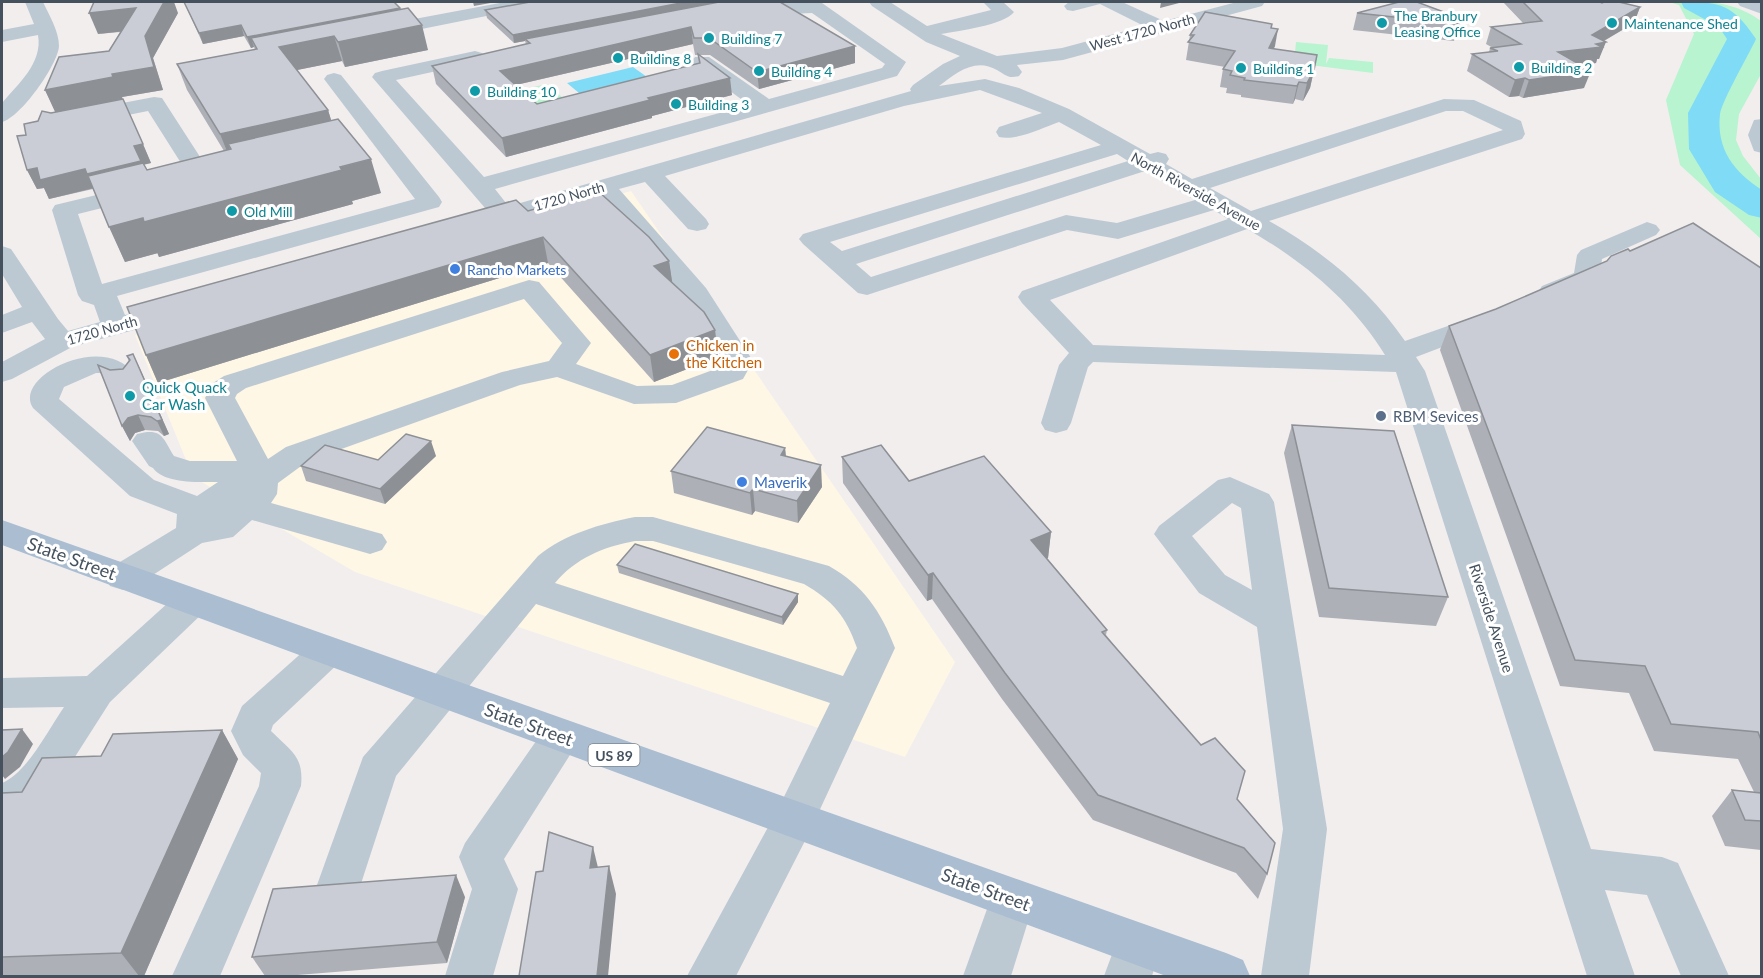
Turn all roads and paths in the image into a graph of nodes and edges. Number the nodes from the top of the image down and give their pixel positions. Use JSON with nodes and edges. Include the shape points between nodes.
{"nodes":[{"id":1,"x":33,"y":2,"type":"edge"},
{"id":2,"x":430,"y":2,"type":"edge"},
{"id":3,"x":531,"y":2,"type":"edge"},
{"id":4,"x":773,"y":2,"type":"edge"},
{"id":5,"x":845,"y":2,"type":"edge"},
{"id":6,"x":878,"y":2,"type":"edge"},
{"id":7,"x":992,"y":2,"type":"edge"},
{"id":8,"x":1093,"y":2,"type":"edge"},
{"id":9,"x":1108,"y":2,"type":"edge"},
{"id":10,"x":1183,"y":2,"type":"edge"},
{"id":11,"x":1256,"y":2,"type":"edge"},
{"id":12,"x":1746,"y":2,"type":"edge"},
{"id":13,"x":1072,"y":6,"type":"dead end"},
{"id":14,"x":816,"y":7,"type":"junction"},
{"id":15,"x":1761,"y":9,"type":"edge"},
{"id":16,"x":1211,"y":14,"type":"junction"},
{"id":17,"x":447,"y":18,"type":"junction"},
{"id":18,"x":1161,"y":27,"type":"junction"},
{"id":19,"x":45,"y":28,"type":"junction"},
{"id":20,"x":929,"y":35,"type":"junction"},
{"id":21,"x":2,"y":36,"type":"edge"},
{"id":22,"x":357,"y":36,"type":"edge"},
{"id":23,"x":1104,"y":43,"type":"junction"},
{"id":24,"x":1063,"y":54,"type":"junction"},
{"id":25,"x":1131,"y":57,"type":"dead end"},
{"id":26,"x":702,"y":61,"type":"edge"},
{"id":27,"x":991,"y":61,"type":"junction"},
{"id":28,"x":951,"y":68,"type":"junction"},
{"id":29,"x":1011,"y":76,"type":"junction"},
{"id":30,"x":334,"y":79,"type":"dead end"},
{"id":31,"x":981,"y":85,"type":"junction"},
{"id":32,"x":900,"y":100,"type":"junction"},
{"id":33,"x":766,"y":107,"type":"junction"},
{"id":34,"x":1055,"y":111,"type":"junction"},
{"id":35,"x":2,"y":116,"type":"edge"},
{"id":36,"x":59,"y":122,"type":"edge"},
{"id":37,"x":1761,"y":125,"type":"edge"},
{"id":38,"x":1007,"y":132,"type":"dead end"},
{"id":39,"x":1761,"y":146,"type":"edge"},
{"id":40,"x":1118,"y":147,"type":"junction"},
{"id":41,"x":1177,"y":154,"type":"dead end"},
{"id":42,"x":1146,"y":163,"type":"junction"},
{"id":43,"x":650,"y":173,"type":"junction"},
{"id":44,"x":479,"y":186,"type":"junction"},
{"id":45,"x":604,"y":186,"type":"junction"},
{"id":46,"x":1190,"y":187,"type":"junction"},
{"id":47,"x":1215,"y":202,"type":"junction"},
{"id":48,"x":505,"y":215,"type":"junction"},
{"id":49,"x":446,"y":216,"type":"junction"},
{"id":50,"x":1248,"y":220,"type":"junction"},
{"id":51,"x":697,"y":224,"type":"dead end"},
{"id":52,"x":1647,"y":230,"type":"dead end"},
{"id":53,"x":2,"y":254,"type":"edge"},
{"id":54,"x":838,"y":261,"type":"junction"},
{"id":55,"x":1338,"y":280,"type":"joint"},
{"id":56,"x":92,"y":295,"type":"junction"},
{"id":57,"x":195,"y":304,"type":"edge"},
{"id":58,"x":38,"y":309,"type":"junction"},
{"id":59,"x":2,"y":325,"type":"edge"},
{"id":60,"x":116,"y":327,"type":"junction"},
{"id":61,"x":62,"y":341,"type":"junction"},
{"id":62,"x":1084,"y":353,"type":"junction"},
{"id":63,"x":1403,"y":359,"type":"junction"},
{"id":64,"x":559,"y":368,"type":"junction"},
{"id":65,"x":2,"y":373,"type":"edge"},
{"id":66,"x":120,"y":375,"type":"edge"},
{"id":67,"x":1056,"y":423,"type":"dead end"},
{"id":68,"x":163,"y":454,"type":"dead end"},
{"id":69,"x":255,"y":486,"type":"junction"},
{"id":70,"x":197,"y":522,"type":"junction"},
{"id":71,"x":2,"y":532,"type":"edge"},
{"id":72,"x":370,"y":542,"type":"dead end"},
{"id":73,"x":123,"y":577,"type":"junction"},
{"id":74,"x":529,"y":588,"type":"junction"},
{"id":75,"x":192,"y":602,"type":"junction"},
{"id":76,"x":1274,"y":620,"type":"dead end"},
{"id":77,"x":328,"y":651,"type":"junction"},
{"id":78,"x":96,"y":692,"type":"junction"},
{"id":79,"x":442,"y":692,"type":"junction"},
{"id":80,"x":2,"y":693,"type":"edge"},
{"id":81,"x":853,"y":695,"type":"junction"},
{"id":82,"x":562,"y":736,"type":"junction"},
{"id":83,"x":2,"y":801,"type":"edge"},
{"id":84,"x":794,"y":820,"type":"junction"},
{"id":85,"x":1574,"y":867,"type":"junction"},
{"id":86,"x":340,"y":885,"type":"edge"},
{"id":87,"x":1012,"y":899,"type":"junction"},
{"id":88,"x":1133,"y":961,"type":"edge"},
{"id":89,"x":196,"y":976,"type":"edge"},
{"id":90,"x":469,"y":976,"type":"edge"},
{"id":91,"x":711,"y":976,"type":"edge"},
{"id":92,"x":987,"y":976,"type":"edge"},
{"id":93,"x":1226,"y":976,"type":"edge"},
{"id":94,"x":1285,"y":976,"type":"edge"},
{"id":95,"x":1611,"y":976,"type":"edge"},
{"id":96,"x":1706,"y":976,"type":"edge"}],
"edges":[{"from":1,"to":19,"type":"street"},
{"from":2,"to":17,"type":"street"},
{"from":3,"to":17,"type":"street"},
{"from":4,"to":14,"type":"street","via":[[789,8]]},
{"from":5,"to":14,"type":"street"},
{"from":6,"to":20,"type":"street"},
{"from":7,"to":20,"type":"street","via":[[1005,12]]},
{"from":8,"to":13,"type":"street"},
{"from":9,"to":18,"type":"street"},
{"from":10,"to":16,"type":"street"},
{"from":11,"to":16,"type":"street","name":"West 1720 North"},
{"from":12,"to":15,"type":"street"},
{"from":14,"to":33,"type":"street","via":[[896,62],[890,72]]},
{"from":16,"to":18,"type":"street","name":"West 1720 North"},
{"from":17,"to":22,"type":"street"},
{"from":17,"to":44,"type":"street","via":[[476,48],[382,77]]},
{"from":18,"to":23,"type":"street","name":"West 1720 North"},
{"from":19,"to":21,"type":"street"},
{"from":19,"to":35,"type":"street","via":[[49,46],[46,58]]},
{"from":20,"to":27,"type":"street"},
{"from":20,"to":28,"type":"street"},
{"from":23,"to":24,"type":"street","name":"West 1720 North"},
{"from":23,"to":25,"type":"street"},
{"from":24,"to":27,"type":"street","name":"West 1720 North"},
{"from":24,"to":29,"type":"street","name":"West 1720 North"},
{"from":26,"to":33,"type":"street"},
{"from":27,"to":28,"type":"street","name":"West 1720 North","via":[[967,61]]},
{"from":27,"to":29,"type":"street","name":"North Riverside Avenue","via":[[1010,68]]},
{"from":28,"to":31,"type":"street","name":"North Riverside Avenue","via":[[955,80]]},
{"from":28,"to":32,"type":"street","name":"1720 North"},
{"from":29,"to":31,"type":"street","name":"West 1720 North","via":[[1000,83]]},
{"from":29,"to":34,"type":"street","name":"North Riverside Avenue"},
{"from":30,"to":49,"type":"street","via":[[366,138]]},
{"from":31,"to":32,"type":"street","name":"1720 North"},
{"from":31,"to":34,"type":"street","name":"North Riverside Avenue"},
{"from":32,"to":43,"type":"street","name":"1720 North"},
{"from":33,"to":44,"type":"street"},
{"from":34,"to":38,"type":"street"},
{"from":34,"to":40,"type":"street","name":"North Riverside Avenue"},
{"from":36,"to":56,"type":"street","via":[[154,103],[192,179],[64,210]]},
{"from":37,"to":39,"type":"street"},
{"from":40,"to":42,"type":"street","name":"North Riverside Avenue"},
{"from":40,"to":54,"type":"street","via":[[812,239]]},
{"from":41,"to":42,"type":"street"},
{"from":42,"to":46,"type":"street","name":"North Riverside Avenue"},
{"from":42,"to":54,"type":"street"},
{"from":43,"to":45,"type":"street","name":"1720 North"},
{"from":43,"to":51,"type":"street"},
{"from":44,"to":48,"type":"street"},
{"from":45,"to":48,"type":"street","name":"1720 North"},
{"from":45,"to":64,"type":"street","via":[[696,294],[738,361],[733,373],[675,394],[634,396]]},
{"from":46,"to":47,"type":"street","name":"North Riverside Avenue"},
{"from":46,"to":50,"type":"street","via":[[1444,105],[1466,105],[1513,126],[1514,134]]},
{"from":47,"to":50,"type":"street","name":"North Riverside Avenue"},
{"from":47,"to":54,"type":"street","via":[[1118,231],[1066,222],[867,287]]},
{"from":48,"to":49,"type":"street","name":"1720 North"},
{"from":49,"to":56,"type":"street","name":"1720 North"},
{"from":50,"to":55,"type":"street","name":"North Riverside Avenue","via":[[1305,254]]},
{"from":50,"to":62,"type":"street","via":[[1032,297]]},
{"from":52,"to":63,"type":"street","via":[[1590,255],[1587,277]]},
{"from":53,"to":58,"type":"street"},
{"from":55,"to":63,"type":"street","name":"Riverside Avenue","via":[[1369,310]]},
{"from":56,"to":60,"type":"street","via":[[106,300]]},
{"from":57,"to":60,"type":"street","name":"1720 North"},
{"from":58,"to":59,"type":"street"},
{"from":58,"to":61,"type":"street"},
{"from":60,"to":61,"type":"street","name":"1720 North"},
{"from":61,"to":65,"type":"street","name":"1720 North"},
{"from":62,"to":63,"type":"street"},
{"from":62,"to":67,"type":"street","via":[[1074,365]]},
{"from":63,"to":85,"type":"street","name":"Riverside Avenue","via":[[1410,370]]},
{"from":64,"to":69,"type":"street","via":[[512,378],[297,454]]},
{"from":64,"to":69,"type":"street","via":[[577,343],[529,288],[235,382],[224,389],[220,398]]},
{"from":66,"to":70,"type":"street","via":[[101,363],[75,371],[51,383],[44,402],[108,456],[125,476]]},
{"from":68,"to":69,"type":"street","via":[[187,472],[213,473]]},
{"from":69,"to":70,"type":"street","via":[[221,529]]},
{"from":69,"to":72,"type":"street"},
{"from":70,"to":73,"type":"street"},
{"from":71,"to":73,"type":"main road","name":"State Street","number":"US 89"},
{"from":73,"to":75,"type":"main road","name":"State Street","number":"US 89"},
{"from":74,"to":79,"type":"street"},
{"from":74,"to":81,"type":"street"},
{"from":74,"to":81,"type":"street","via":[[568,550],[635,529],[653,529],[816,576],[838,587],[857,607],[876,648]]},
{"from":75,"to":77,"type":"main road","name":"State Street","number":"US 89"},
{"from":75,"to":78,"type":"street"},
{"from":76,"to":94,"type":"street","via":[[1305,829]]},
{"from":77,"to":79,"type":"main road","name":"State Street","number":"US 89"},
{"from":77,"to":89,"type":"street","via":[[256,717],[251,731],[257,743],[282,768],[280,786]]},
{"from":78,"to":80,"type":"street"},
{"from":78,"to":83,"type":"street","via":[[42,774],[27,790]]},
{"from":79,"to":82,"type":"main road","name":"State Street","number":"US 89"},
{"from":79,"to":86,"type":"street","via":[[378,769]]},
{"from":81,"to":84,"type":"street"},
{"from":82,"to":84,"type":"main road","name":"State Street","number":"US 89"},
{"from":82,"to":90,"type":"street","via":[[482,857],[495,889]]},
{"from":84,"to":87,"type":"main road","name":"State Street","number":"US 89"},
{"from":84,"to":91,"type":"street"},
{"from":85,"to":95,"type":"street","name":"Riverside Avenue"},
{"from":85,"to":96,"type":"street","via":[[1662,877]]},
{"from":87,"to":88,"type":"main road","name":"State Street","number":"US 89"},
{"from":87,"to":92,"type":"street"},
{"from":88,"to":93,"type":"main road","name":"State Street","number":"US 89"}]}
